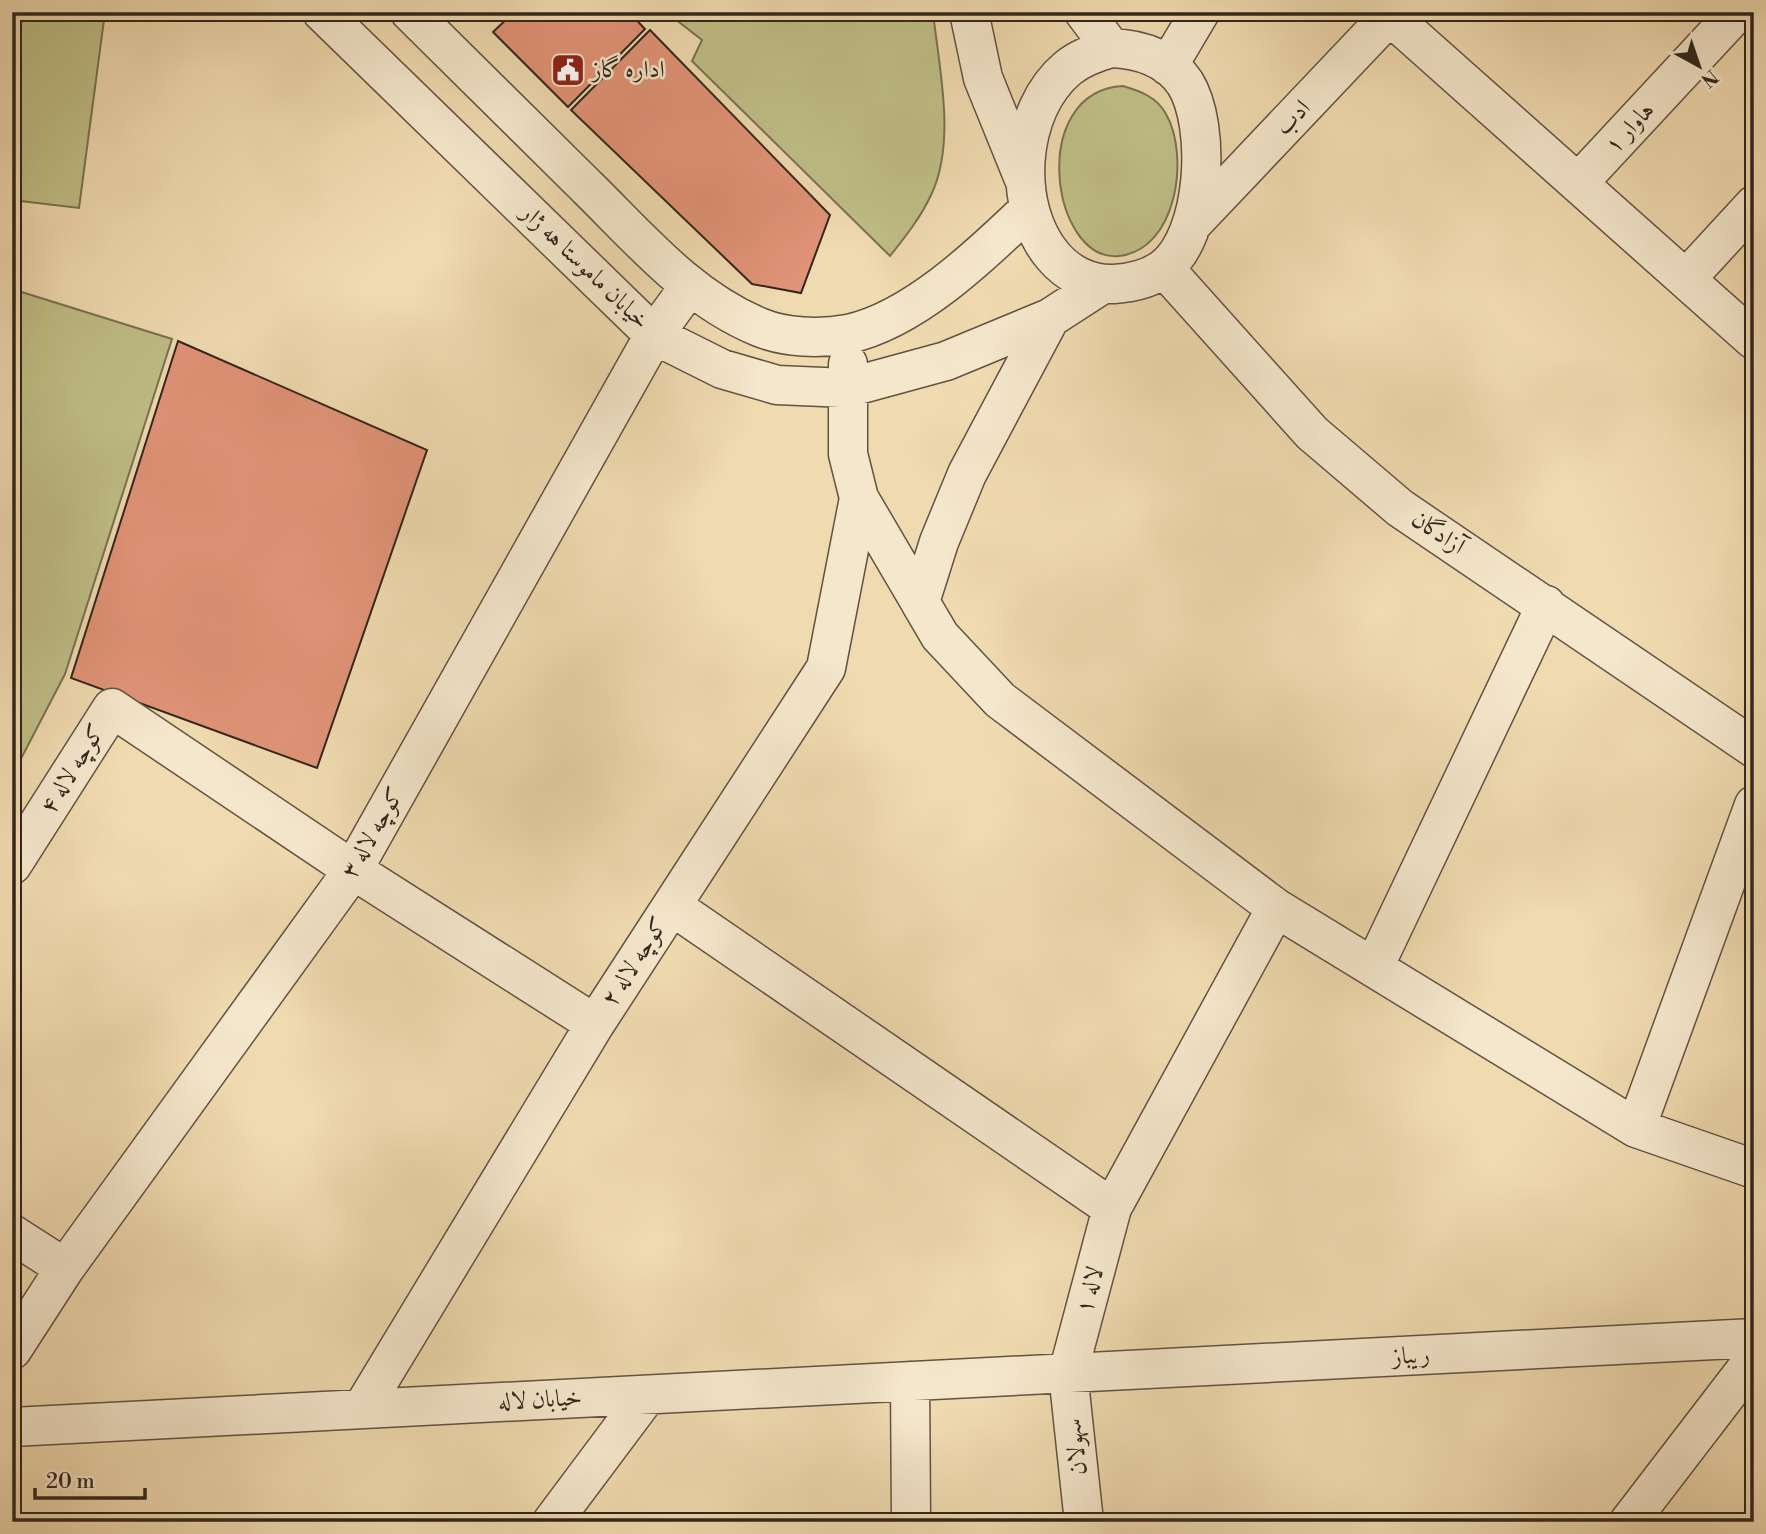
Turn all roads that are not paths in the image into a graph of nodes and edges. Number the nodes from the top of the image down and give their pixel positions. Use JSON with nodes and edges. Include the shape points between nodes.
{"nodes":[{"id":1,"x":322,"y":12,"type":"edge"},
{"id":2,"x":410,"y":12,"type":"edge"},
{"id":3,"x":969,"y":12,"type":"edge"},
{"id":4,"x":1084,"y":12,"type":"edge"},
{"id":5,"x":1200,"y":12,"type":"edge"},
{"id":6,"x":1737,"y":12,"type":"edge"},
{"id":7,"x":1392,"y":14,"type":"edge"},
{"id":8,"x":1111,"y":48,"type":"junction"},
{"id":9,"x":1168,"y":66,"type":"junction"},
{"id":10,"x":1579,"y":182,"type":"junction"},
{"id":11,"x":1028,"y":197,"type":"junction"},
{"id":12,"x":1754,"y":205,"type":"edge"},
{"id":13,"x":1192,"y":224,"type":"junction"},
{"id":14,"x":1164,"y":268,"type":"junction"},
{"id":15,"x":1686,"y":279,"type":"junction"},
{"id":16,"x":1101,"y":285,"type":"junction"},
{"id":17,"x":689,"y":287,"type":"junction"},
{"id":18,"x":1050,"y":318,"type":"junction"},
{"id":19,"x":848,"y":334,"type":"junction"},
{"id":20,"x":654,"y":335,"type":"junction"},
{"id":21,"x":1754,"y":340,"type":"edge"},
{"id":22,"x":847,"y":388,"type":"junction"},
{"id":23,"x":859,"y":498,"type":"junction"},
{"id":24,"x":920,"y":602,"type":"junction"},
{"id":25,"x":1546,"y":605,"type":"junction"},
{"id":26,"x":1754,"y":748,"type":"edge"},
{"id":27,"x":1754,"y":805,"type":"edge"},
{"id":28,"x":12,"y":865,"type":"edge"},
{"id":29,"x":353,"y":870,"type":"junction"},
{"id":30,"x":672,"y":906,"type":"junction"},
{"id":31,"x":1276,"y":908,"type":"junction"},
{"id":32,"x":1374,"y":967,"type":"junction"},
{"id":33,"x":595,"y":1024,"type":"junction"},
{"id":34,"x":1636,"y":1128,"type":"junction"},
{"id":35,"x":1754,"y":1170,"type":"edge"},
{"id":36,"x":1112,"y":1208,"type":"junction"},
{"id":37,"x":12,"y":1234,"type":"edge"},
{"id":38,"x":65,"y":1268,"type":"junction"},
{"id":39,"x":1754,"y":1338,"type":"edge"},
{"id":40,"x":12,"y":1350,"type":"edge"},
{"id":41,"x":1754,"y":1359,"type":"edge"},
{"id":42,"x":1068,"y":1373,"type":"junction"},
{"id":43,"x":910,"y":1381,"type":"junction"},
{"id":44,"x":647,"y":1395,"type":"junction"},
{"id":45,"x":362,"y":1409,"type":"junction"},
{"id":46,"x":12,"y":1427,"type":"edge"},
{"id":47,"x":552,"y":1522,"type":"edge"},
{"id":48,"x":911,"y":1522,"type":"edge"},
{"id":49,"x":1084,"y":1522,"type":"edge"},
{"id":50,"x":1629,"y":1522,"type":"edge"}],
"edges":[{"from":1,"to":20,"type":"street","name":"خیابان ماموستا هه ژار"},
{"from":2,"to":17,"type":"street"},
{"from":3,"to":11,"type":"street","via":[[982,78]]},
{"from":4,"to":8,"type":"street"},
{"from":5,"to":9,"type":"street"},
{"from":6,"to":10,"type":"street","name":"هاوار ۱"},
{"from":7,"to":10,"type":"street"},
{"from":7,"to":13,"type":"street","name":"ادب"},
{"from":8,"to":9,"type":"street","via":[[1150,54]]},
{"from":8,"to":11,"type":"street","via":[[1069,66],[1051,85],[1036,112],[1030,137]]},
{"from":9,"to":13,"type":"street","via":[[1184,83],[1198,124],[1201,176]]},
{"from":10,"to":15,"type":"street"},
{"from":11,"to":16,"type":"street","via":[[1039,236],[1063,267]]},
{"from":11,"to":19,"type":"street","via":[[981,255],[943,285],[894,315]]},
{"from":12,"to":15,"type":"street"},
{"from":13,"to":14,"type":"street"},
{"from":14,"to":16,"type":"street","via":[[1143,278]]},
{"from":14,"to":25,"type":"street","name":"آزادگان","via":[[1311,433],[1400,508]]},
{"from":15,"to":21,"type":"street"},
{"from":16,"to":18,"type":"street","name":"خیابان ماموستا هه ژار"},
{"from":17,"to":19,"type":"street","via":[[761,328],[798,337]]},
{"from":17,"to":20,"type":"street","name":"کوچه لاله ۳"},
{"from":18,"to":22,"type":"street","name":"خیابان ماموستا هه ژار","via":[[946,361]]},
{"from":18,"to":24,"type":"street","via":[[967,474]]},
{"from":19,"to":22,"type":"street"},
{"from":20,"to":22,"type":"street","name":"خیابان ماموستا هه ژار","via":[[722,369],[766,382]]},
{"from":20,"to":29,"type":"street","name":"کوچه لاله ۳"},
{"from":22,"to":23,"type":"street","via":[[848,454]]},
{"from":23,"to":24,"type":"street"},
{"from":23,"to":30,"type":"street","name":"کوچه لاله ۲","via":[[826,668]]},
{"from":24,"to":31,"type":"street","via":[[940,636],[1000,700]]},
{"from":25,"to":26,"type":"street","name":"آزادگان"},
{"from":25,"to":32,"type":"street"},
{"from":27,"to":34,"type":"street"},
{"from":28,"to":29,"type":"street","name":"کوچه لاله ۴","via":[[112,708]]},
{"from":29,"to":33,"type":"street"},
{"from":29,"to":38,"type":"street","name":"کوچه لاله ۳"},
{"from":30,"to":33,"type":"street","name":"کوچه لاله ۲"},
{"from":30,"to":36,"type":"street"},
{"from":31,"to":32,"type":"street"},
{"from":31,"to":36,"type":"street","name":"لاله ۱"},
{"from":32,"to":34,"type":"street"},
{"from":33,"to":45,"type":"street","name":"کوچه لاله ۲"},
{"from":34,"to":35,"type":"street"},
{"from":36,"to":42,"type":"street","name":"لاله ۱"},
{"from":37,"to":38,"type":"street"},
{"from":38,"to":40,"type":"street","name":"کوچه لاله ۳"},
{"from":39,"to":42,"type":"street","name":"ریباز"},
{"from":41,"to":50,"type":"street"},
{"from":42,"to":43,"type":"street","name":"خیابان لاله"},
{"from":42,"to":49,"type":"street","name":"سهولان"},
{"from":43,"to":44,"type":"street","name":"خیابان لاله"},
{"from":43,"to":48,"type":"street"},
{"from":44,"to":45,"type":"street","name":"خیابان لاله"},
{"from":44,"to":47,"type":"street"},
{"from":45,"to":46,"type":"street","name":"خیابان لاله"}]}
